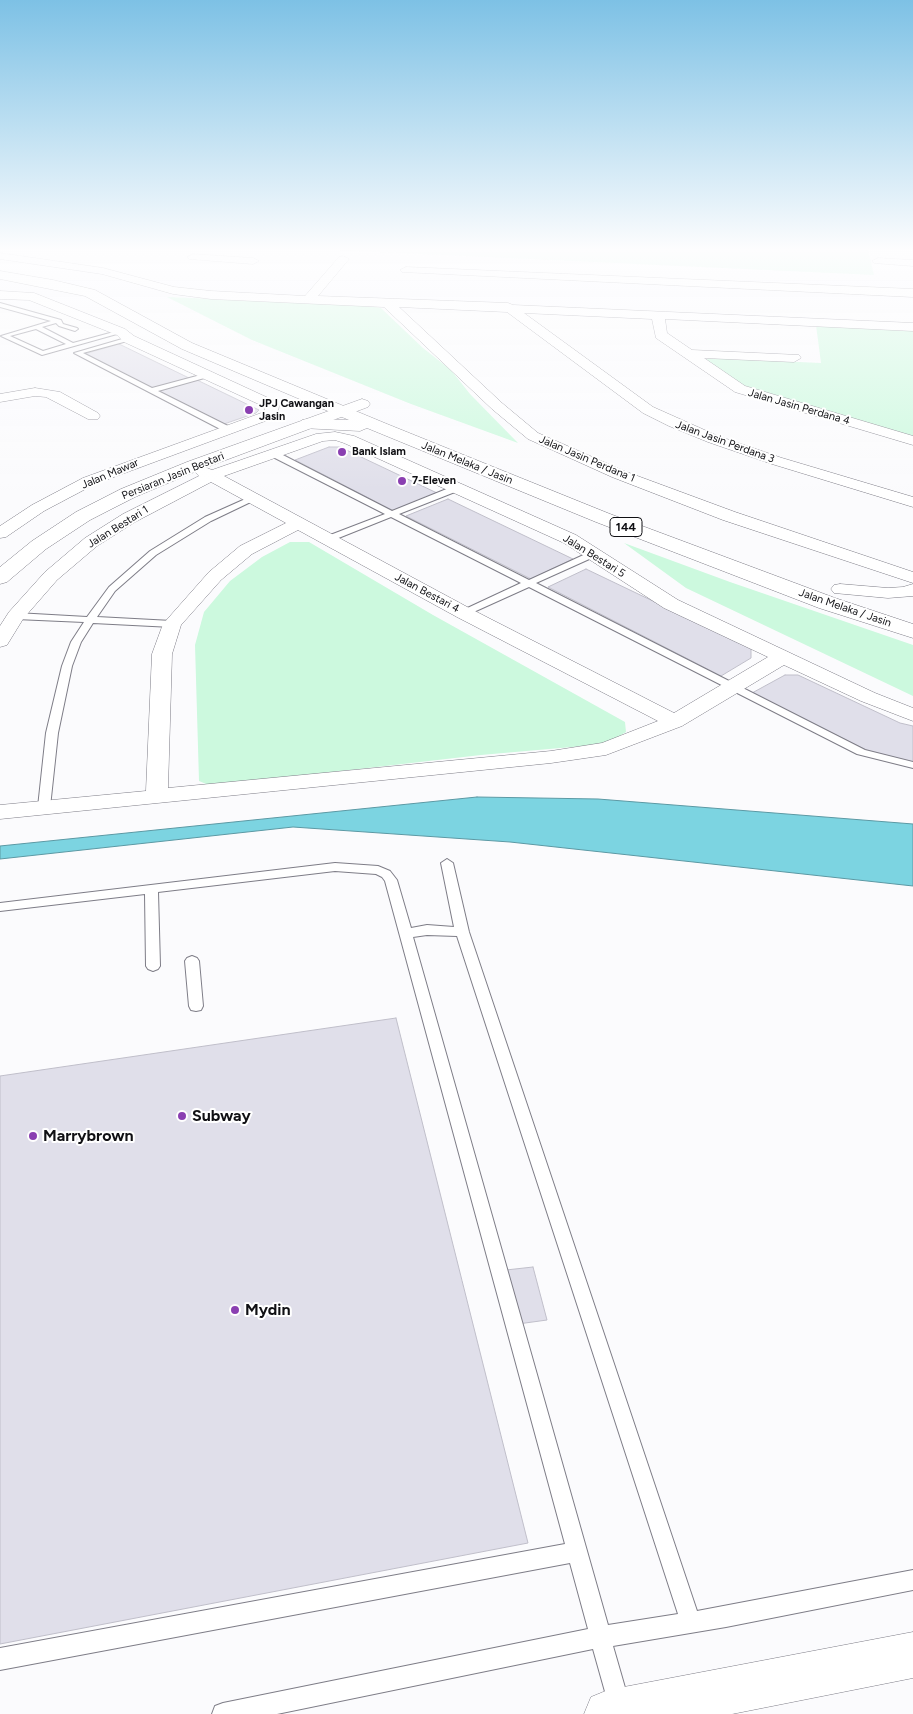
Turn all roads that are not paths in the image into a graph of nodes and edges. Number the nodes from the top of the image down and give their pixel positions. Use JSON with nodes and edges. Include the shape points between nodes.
{"nodes":[{"id":1,"x":26,"y":330,"type":"edge"},
{"id":2,"x":39,"y":330,"type":"edge"},
{"id":3,"x":59,"y":330,"type":"edge"},
{"id":4,"x":77,"y":330,"type":"edge"},
{"id":5,"x":112,"y":330,"type":"edge"},
{"id":6,"x":140,"y":330,"type":"edge"},
{"id":7,"x":161,"y":330,"type":"edge"},
{"id":8,"x":188,"y":330,"type":"edge"},
{"id":9,"x":421,"y":330,"type":"edge"},
{"id":10,"x":539,"y":330,"type":"edge"},
{"id":11,"x":660,"y":330,"type":"edge"},
{"id":12,"x":125,"y":336,"type":"junction"},
{"id":13,"x":96,"y":339,"type":"junction"},
{"id":14,"x":86,"y":342,"type":"junction"},
{"id":15,"x":73,"y":345,"type":"junction"},
{"id":16,"x":690,"y":354,"type":"junction"},
{"id":17,"x":794,"y":358,"type":"dead end"},
{"id":18,"x":277,"y":368,"type":"dead end"},
{"id":19,"x":206,"y":375,"type":"junction"},
{"id":20,"x":288,"y":389,"type":"junction"},
{"id":21,"x":151,"y":391,"type":"junction"},
{"id":22,"x":0,"y":398,"type":"edge"},
{"id":23,"x":345,"y":403,"type":"junction"},
{"id":24,"x":93,"y":416,"type":"dead end"},
{"id":25,"x":303,"y":421,"type":"junction"},
{"id":26,"x":381,"y":428,"type":"junction"},
{"id":27,"x":227,"y":429,"type":"junction"},
{"id":28,"x":913,"y":441,"type":"edge"},
{"id":29,"x":274,"y":454,"type":"junction"},
{"id":30,"x":187,"y":463,"type":"junction"},
{"id":31,"x":210,"y":476,"type":"junction"},
{"id":32,"x":457,"y":488,"type":"junction"},
{"id":33,"x":255,"y":498,"type":"junction"},
{"id":34,"x":913,"y":502,"type":"edge"},
{"id":35,"x":393,"y":514,"type":"junction"},
{"id":36,"x":299,"y":523,"type":"junction"},
{"id":37,"x":0,"y":533,"type":"edge"},
{"id":38,"x":328,"y":539,"type":"junction"},
{"id":39,"x":593,"y":554,"type":"junction"},
{"id":40,"x":0,"y":556,"type":"edge"},
{"id":41,"x":0,"y":578,"type":"edge"},
{"id":42,"x":913,"y":578,"type":"edge"},
{"id":43,"x":530,"y":584,"type":"junction"},
{"id":44,"x":840,"y":589,"type":"junction"},
{"id":45,"x":913,"y":589,"type":"edge"},
{"id":46,"x":464,"y":613,"type":"junction"},
{"id":47,"x":913,"y":614,"type":"edge"},
{"id":48,"x":16,"y":616,"type":"junction"},
{"id":49,"x":90,"y":620,"type":"junction"},
{"id":50,"x":172,"y":624,"type":"junction"},
{"id":51,"x":913,"y":631,"type":"edge"},
{"id":52,"x":0,"y":641,"type":"edge"},
{"id":53,"x":784,"y":656,"type":"junction"},
{"id":54,"x":732,"y":687,"type":"junction"},
{"id":55,"x":913,"y":715,"type":"edge"},
{"id":56,"x":675,"y":722,"type":"junction"},
{"id":57,"x":913,"y":766,"type":"edge"},
{"id":58,"x":157,"y":796,"type":"junction"},
{"id":59,"x":44,"y":807,"type":"junction"},
{"id":60,"x":0,"y":812,"type":"edge"},
{"id":61,"x":447,"y":863,"type":"dead end"},
{"id":62,"x":151,"y":888,"type":"junction"},
{"id":63,"x":0,"y":907,"type":"edge"},
{"id":64,"x":462,"y":932,"type":"junction"},
{"id":65,"x":406,"y":933,"type":"junction"},
{"id":66,"x":192,"y":961,"type":"dead end"},
{"id":67,"x":153,"y":966,"type":"dead end"},
{"id":68,"x":196,"y":1006,"type":"dead end"},
{"id":69,"x":577,"y":1552,"type":"junction"},
{"id":70,"x":913,"y":1580,"type":"edge"},
{"id":71,"x":691,"y":1623,"type":"junction"},
{"id":72,"x":601,"y":1637,"type":"junction"},
{"id":73,"x":913,"y":1654,"type":"edge"},
{"id":74,"x":0,"y":1659,"type":"edge"},
{"id":75,"x":615,"y":1713,"type":"edge"},
{"id":76,"x":223,"y":1714,"type":"edge"}],
"edges":[{"from":1,"to":15,"type":"lane","via":[[4,336],[42,353]]},
{"from":2,"to":15,"type":"lane"},
{"from":3,"to":14,"type":"lane"},
{"from":4,"to":13,"type":"lane"},
{"from":5,"to":12,"type":"street"},
{"from":6,"to":12,"type":"street"},
{"from":7,"to":20,"type":"main road","name":"Jalan Melaka / Jasin","number":"144","via":[[187,346]]},
{"from":8,"to":18,"type":"main road"},
{"from":9,"to":42,"type":"street","name":"Jalan Jasin Perdana 1","via":[[533,436],[618,474],[729,516]]},
{"from":10,"to":34,"type":"street","name":"Jalan Jasin Perdana 3","via":[[648,410],[674,423],[776,461]]},
{"from":11,"to":16,"type":"street","name":"Jalan Jasin Perdana 4","via":[[661,335]]},
{"from":12,"to":13,"type":"lane"},
{"from":12,"to":19,"type":"street"},
{"from":12,"to":21,"type":"lane","via":[[77,353]]},
{"from":13,"to":14,"type":"lane"},
{"from":14,"to":15,"type":"lane"},
{"from":16,"to":17,"type":"street"},
{"from":16,"to":28,"type":"street","name":"Jalan Jasin Perdana 4","via":[[748,393]]},
{"from":19,"to":21,"type":"lane"},
{"from":19,"to":27,"type":"street","name":"Jalan Mawar","via":[[272,405],[271,414]]},
{"from":20,"to":23,"type":"main road","name":"Jalan Melaka / Jasin","number":"144"},
{"from":20,"to":25,"type":"main road","via":[[298,399]]},
{"from":21,"to":27,"type":"lane"},
{"from":22,"to":24,"type":"street","via":[[46,393]]},
{"from":23,"to":25,"type":"main road","name":"Persiaran Jasin Bestari"},
{"from":23,"to":26,"type":"main road","name":"Jalan Melaka / Jasin","number":"144"},
{"from":23,"to":44,"type":"main road","name":"Jalan Melaka / Jasin","number":"144","via":[[629,513]]},
{"from":25,"to":26,"type":"main road"},
{"from":25,"to":30,"type":"main road","name":"Persiaran Jasin Bestari"},
{"from":26,"to":51,"type":"main road","name":"Jalan Melaka / Jasin","number":"144","via":[[603,518],[800,593]]},
{"from":27,"to":37,"type":"street","name":"Jalan Mawar","via":[[89,481]]},
{"from":29,"to":31,"type":"street","name":"Jalan Bestari 5"},
{"from":29,"to":32,"type":"street","name":"Jalan Bestari 5","via":[[321,437],[335,436],[349,439]]},
{"from":29,"to":35,"type":"lane"},
{"from":30,"to":31,"type":"street","name":"Jalan Bestari 4"},
{"from":30,"to":40,"type":"main road","name":"Persiaran Jasin Bestari","via":[[99,494],[47,522]]},
{"from":30,"to":41,"type":"main road","name":"Persiaran Jasin Bestari","via":[[83,516],[39,545]]},
{"from":31,"to":33,"type":"street","name":"Jalan Bestari 4"},
{"from":31,"to":48,"type":"street","name":"Jalan Bestari 1","via":[[129,518],[91,542],[51,576]]},
{"from":32,"to":35,"type":"lane"},
{"from":32,"to":39,"type":"street","name":"Jalan Bestari 5","via":[[570,539]]},
{"from":33,"to":36,"type":"street","name":"Jalan Bestari 4"},
{"from":33,"to":49,"type":"lane","via":[[208,519],[154,553],[112,589]]},
{"from":35,"to":38,"type":"lane"},
{"from":35,"to":43,"type":"lane"},
{"from":36,"to":38,"type":"street","name":"Jalan Bestari 4"},
{"from":36,"to":50,"type":"street","via":[[246,550],[215,576]]},
{"from":38,"to":46,"type":"street","name":"Jalan Bestari 4"},
{"from":39,"to":43,"type":"lane"},
{"from":39,"to":53,"type":"street","name":"Jalan Bestari 5","via":[[671,604]]},
{"from":43,"to":46,"type":"lane"},
{"from":43,"to":54,"type":"lane"},
{"from":44,"to":45,"type":"street","via":[[888,593]]},
{"from":44,"to":47,"type":"main road","name":"Jalan Melaka / Jasin","number":"144"},
{"from":46,"to":56,"type":"street","name":"Jalan Bestari 4"},
{"from":48,"to":49,"type":"lane"},
{"from":48,"to":52,"type":"street","name":"Jalan Bestari 1"},
{"from":49,"to":50,"type":"lane"},
{"from":49,"to":59,"type":"lane","via":[[76,642],[67,666],[52,733]]},
{"from":50,"to":58,"type":"street","via":[[162,654]]},
{"from":53,"to":54,"type":"street"},
{"from":53,"to":55,"type":"street","name":"Jalan Bestari 5"},
{"from":54,"to":56,"type":"street"},
{"from":54,"to":57,"type":"lane","via":[[861,752]]},
{"from":56,"to":58,"type":"street","via":[[606,749],[551,757]]},
{"from":58,"to":59,"type":"street"},
{"from":59,"to":60,"type":"street"},
{"from":61,"to":64,"type":"lane"},
{"from":62,"to":63,"type":"lane"},
{"from":62,"to":65,"type":"lane","via":[[335,866],[378,870],[391,880]]},
{"from":62,"to":67,"type":"lane"},
{"from":64,"to":65,"type":"lane","via":[[428,930]]},
{"from":64,"to":71,"type":"lane"},
{"from":65,"to":69,"type":"lane"},
{"from":66,"to":68,"type":"lane"},
{"from":69,"to":72,"type":"lane"},
{"from":69,"to":74,"type":"lane"},
{"from":70,"to":71,"type":"lane"},
{"from":71,"to":72,"type":"lane"},
{"from":72,"to":75,"type":"lane"},
{"from":72,"to":76,"type":"lane"},
{"from":73,"to":75,"type":"main road"}]}
